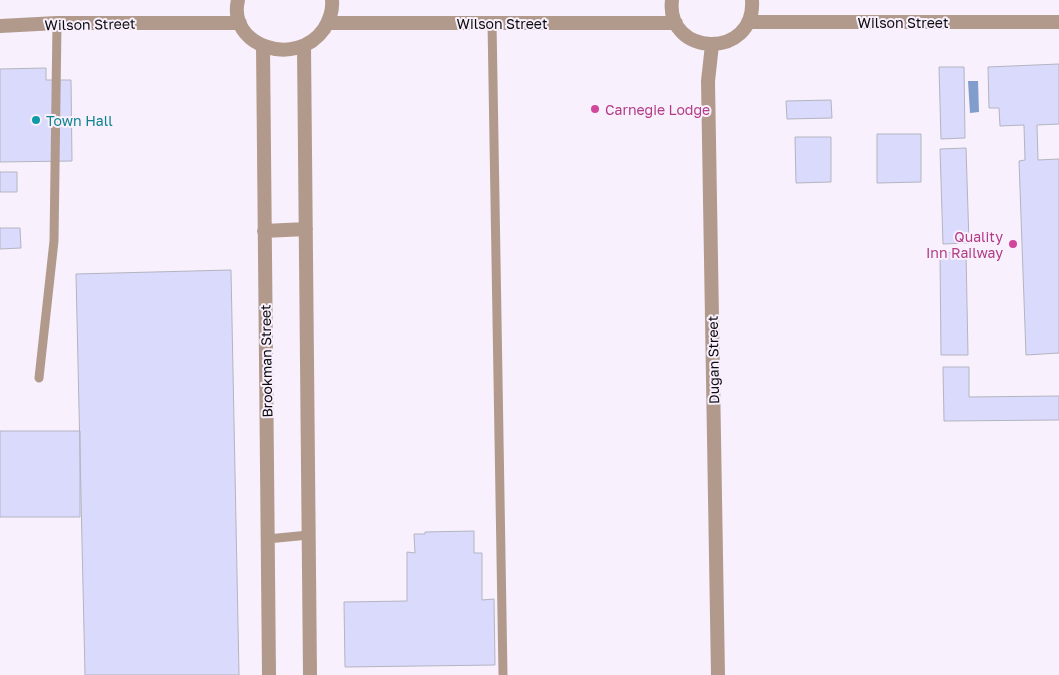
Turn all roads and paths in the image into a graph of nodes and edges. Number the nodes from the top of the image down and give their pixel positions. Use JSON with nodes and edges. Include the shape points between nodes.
{"nodes":[{"id":1,"x":238,"y":0,"type":"edge"},
{"id":2,"x":332,"y":0,"type":"edge"},
{"id":3,"x":672,"y":0,"type":"edge"},
{"id":4,"x":752,"y":0,"type":"edge"},
{"id":5,"x":240,"y":22,"type":"junction"},
{"id":6,"x":492,"y":22,"type":"junction"},
{"id":7,"x":748,"y":22,"type":"junction"},
{"id":8,"x":1059,"y":22,"type":"edge"},
{"id":9,"x":57,"y":23,"type":"junction"},
{"id":10,"x":328,"y":23,"type":"junction"},
{"id":11,"x":676,"y":23,"type":"junction"},
{"id":12,"x":0,"y":26,"type":"edge"},
{"id":13,"x":712,"y":45,"type":"junction"},
{"id":14,"x":263,"y":46,"type":"junction"},
{"id":15,"x":304,"y":47,"type":"junction"},
{"id":16,"x":306,"y":229,"type":"junction"},
{"id":17,"x":264,"y":231,"type":"junction"},
{"id":18,"x":39,"y":378,"type":"dead end"},
{"id":19,"x":309,"y":535,"type":"junction"},
{"id":20,"x":267,"y":539,"type":"junction"},
{"id":21,"x":269,"y":675,"type":"edge"},
{"id":22,"x":310,"y":675,"type":"edge"},
{"id":23,"x":503,"y":675,"type":"edge"},
{"id":24,"x":718,"y":675,"type":"edge"}],
"edges":[{"from":1,"to":5,"type":"street","via":[[236,6]]},
{"from":2,"to":10,"type":"street"},
{"from":3,"to":11,"type":"street"},
{"from":4,"to":7,"type":"street"},
{"from":5,"to":9,"type":"street","name":"Wilson Street"},
{"from":5,"to":14,"type":"street","via":[[249,36]]},
{"from":6,"to":10,"type":"street","name":"Wilson Street"},
{"from":6,"to":11,"type":"street","name":"Wilson Street"},
{"from":6,"to":23,"type":"lane"},
{"from":7,"to":8,"type":"street","name":"Wilson Street"},
{"from":7,"to":13,"type":"street","via":[[732,40]]},
{"from":9,"to":12,"type":"street","name":"Wilson Street"},
{"from":9,"to":18,"type":"lane","via":[[54,241]]},
{"from":10,"to":15,"type":"street","via":[[318,38]]},
{"from":11,"to":13,"type":"street","via":[[692,40]]},
{"from":13,"to":24,"type":"street","name":"Dugan Street","via":[[708,81]]},
{"from":14,"to":15,"type":"street","via":[[283,51]]},
{"from":14,"to":17,"type":"street","name":"Brookman Street"},
{"from":15,"to":16,"type":"street"},
{"from":16,"to":17,"type":"street"},
{"from":16,"to":19,"type":"street"},
{"from":17,"to":20,"type":"street","name":"Brookman Street"},
{"from":19,"to":20,"type":"lane"},
{"from":19,"to":22,"type":"street"},
{"from":20,"to":21,"type":"street","name":"Brookman Street"}]}
